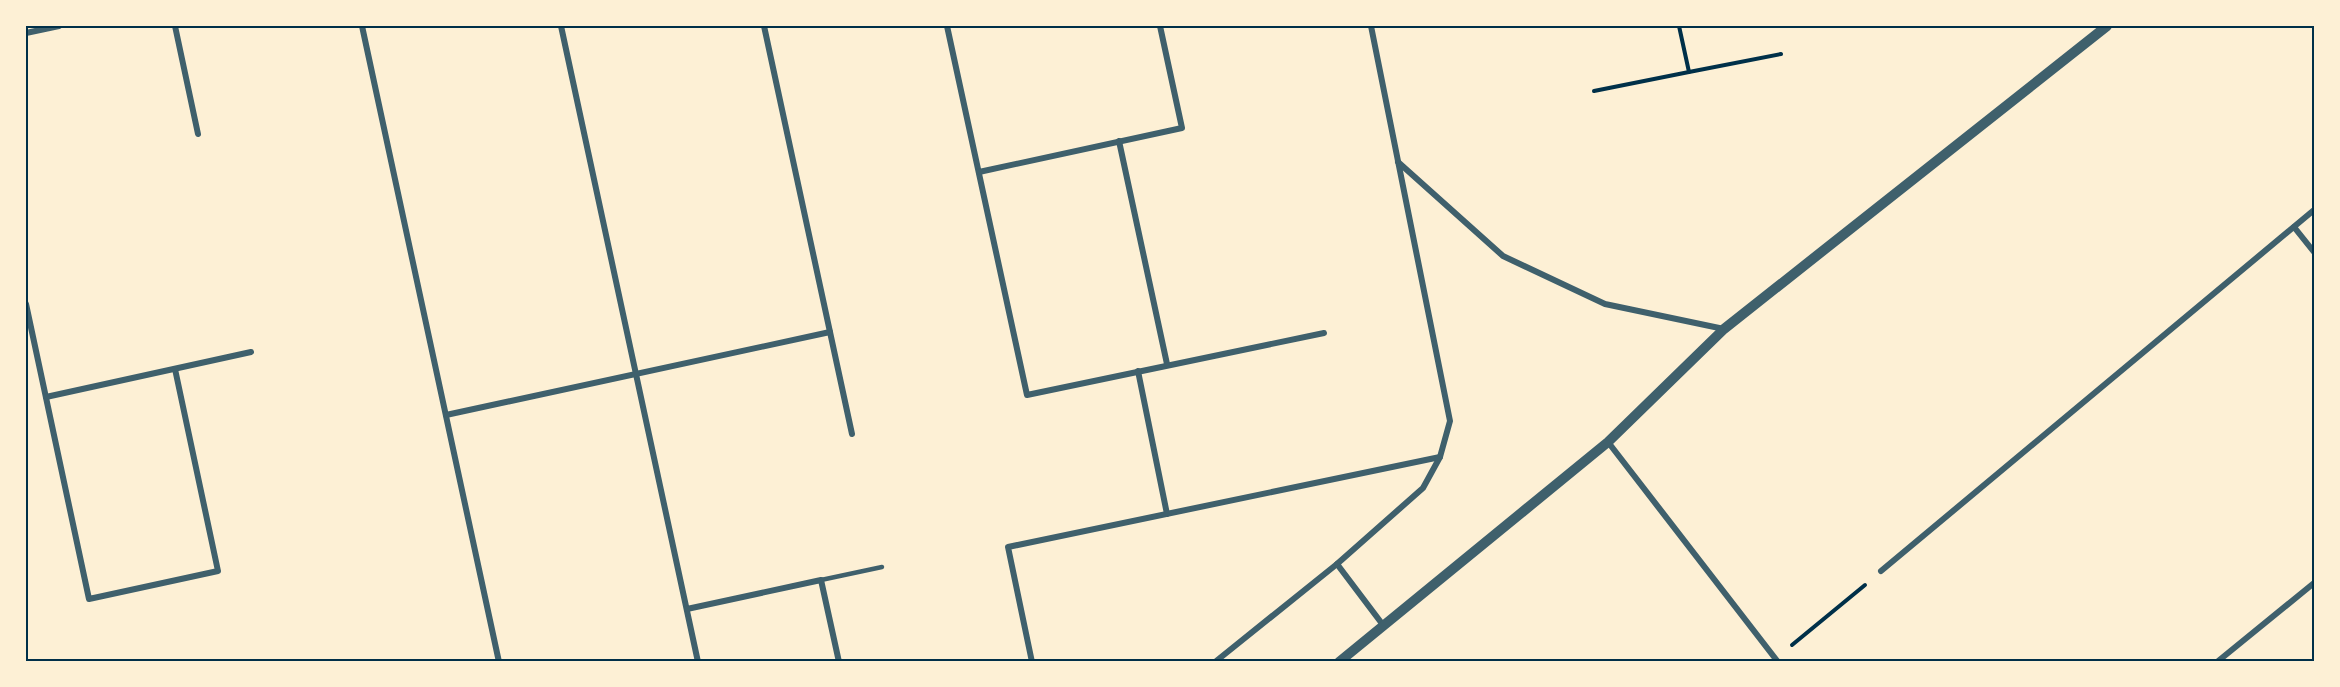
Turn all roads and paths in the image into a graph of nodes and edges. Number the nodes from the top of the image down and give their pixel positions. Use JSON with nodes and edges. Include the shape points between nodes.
{"nodes":[{"id":1,"x":59,"y":26,"type":"edge"},
{"id":2,"x":175,"y":26,"type":"edge"},
{"id":3,"x":362,"y":26,"type":"edge"},
{"id":4,"x":561,"y":26,"type":"edge"},
{"id":5,"x":764,"y":26,"type":"edge"},
{"id":6,"x":947,"y":26,"type":"edge"},
{"id":7,"x":1160,"y":26,"type":"edge"},
{"id":8,"x":1371,"y":26,"type":"edge"},
{"id":9,"x":1679,"y":26,"type":"edge"},
{"id":10,"x":2107,"y":26,"type":"edge"},
{"id":11,"x":26,"y":33,"type":"edge"},
{"id":12,"x":1781,"y":54,"type":"dead end"},
{"id":13,"x":1689,"y":72,"type":"junction"},
{"id":14,"x":1593,"y":91,"type":"dead end"},
{"id":15,"x":198,"y":134,"type":"dead end"},
{"id":16,"x":1119,"y":141,"type":"junction"},
{"id":17,"x":1397,"y":162,"type":"junction"},
{"id":18,"x":979,"y":172,"type":"junction"},
{"id":19,"x":2314,"y":210,"type":"edge"},
{"id":20,"x":2294,"y":227,"type":"junction"},
{"id":21,"x":2314,"y":252,"type":"edge"},
{"id":22,"x":26,"y":304,"type":"edge"},
{"id":23,"x":1724,"y":329,"type":"junction"},
{"id":24,"x":830,"y":332,"type":"junction"},
{"id":25,"x":1324,"y":333,"type":"dead end"},
{"id":26,"x":251,"y":352,"type":"dead end"},
{"id":27,"x":1167,"y":364,"type":"junction"},
{"id":28,"x":175,"y":369,"type":"junction"},
{"id":29,"x":1138,"y":371,"type":"junction"},
{"id":30,"x":636,"y":375,"type":"junction"},
{"id":31,"x":45,"y":397,"type":"junction"},
{"id":32,"x":446,"y":416,"type":"junction"},
{"id":33,"x":852,"y":434,"type":"dead end"},
{"id":34,"x":1608,"y":442,"type":"junction"},
{"id":35,"x":1440,"y":457,"type":"junction"},
{"id":36,"x":1167,"y":514,"type":"junction"},
{"id":37,"x":1337,"y":564,"type":"junction"},
{"id":38,"x":882,"y":567,"type":"dead end"},
{"id":39,"x":1881,"y":571,"type":"joint"},
{"id":40,"x":822,"y":580,"type":"junction"},
{"id":41,"x":2314,"y":583,"type":"edge"},
{"id":42,"x":687,"y":609,"type":"junction"},
{"id":43,"x":1383,"y":625,"type":"junction"},
{"id":44,"x":1777,"y":660,"type":"edge"},
{"id":45,"x":499,"y":662,"type":"edge"},
{"id":46,"x":698,"y":662,"type":"edge"},
{"id":47,"x":839,"y":662,"type":"edge"},
{"id":48,"x":1032,"y":662,"type":"edge"},
{"id":49,"x":1215,"y":662,"type":"edge"},
{"id":50,"x":1339,"y":662,"type":"edge"},
{"id":51,"x":2217,"y":662,"type":"edge"}],
"edges":[{"from":1,"to":11,"type":"street"},
{"from":2,"to":15,"type":"street"},
{"from":3,"to":32,"type":"street"},
{"from":4,"to":30,"type":"street"},
{"from":5,"to":24,"type":"street"},
{"from":6,"to":18,"type":"street"},
{"from":7,"to":16,"type":"street","via":[[1182,128]]},
{"from":8,"to":17,"type":"street"},
{"from":9,"to":13,"type":"path"},
{"from":10,"to":23,"type":"street"},
{"from":12,"to":13,"type":"path"},
{"from":13,"to":14,"type":"path"},
{"from":16,"to":18,"type":"street"},
{"from":16,"to":27,"type":"street"},
{"from":17,"to":23,"type":"street","via":[[1503,256],[1605,304]]},
{"from":17,"to":35,"type":"street","via":[[1450,421]]},
{"from":18,"to":29,"type":"street","via":[[1027,395]]},
{"from":19,"to":20,"type":"street"},
{"from":20,"to":21,"type":"street"},
{"from":20,"to":39,"type":"street"},
{"from":22,"to":31,"type":"street"},
{"from":23,"to":34,"type":"street"},
{"from":24,"to":30,"type":"street"},
{"from":24,"to":33,"type":"street"},
{"from":25,"to":27,"type":"street"},
{"from":26,"to":28,"type":"street"},
{"from":27,"to":29,"type":"street"},
{"from":28,"to":31,"type":"street"},
{"from":28,"to":31,"type":"street","via":[[218,571],[90,598]]},
{"from":29,"to":36,"type":"street"},
{"from":30,"to":32,"type":"street"},
{"from":30,"to":42,"type":"street"},
{"from":32,"to":45,"type":"street"},
{"from":34,"to":43,"type":"street"},
{"from":34,"to":44,"type":"street"},
{"from":35,"to":36,"type":"street"},
{"from":35,"to":37,"type":"street","via":[[1423,488]]},
{"from":36,"to":48,"type":"street","via":[[1008,547]]},
{"from":37,"to":43,"type":"street"},
{"from":37,"to":49,"type":"street"},
{"from":38,"to":40,"type":"lane"},
{"from":39,"to":44,"type":"path"},
{"from":40,"to":42,"type":"street"},
{"from":40,"to":47,"type":"street"},
{"from":41,"to":51,"type":"street"},
{"from":42,"to":46,"type":"street"},
{"from":43,"to":50,"type":"street"}]}
